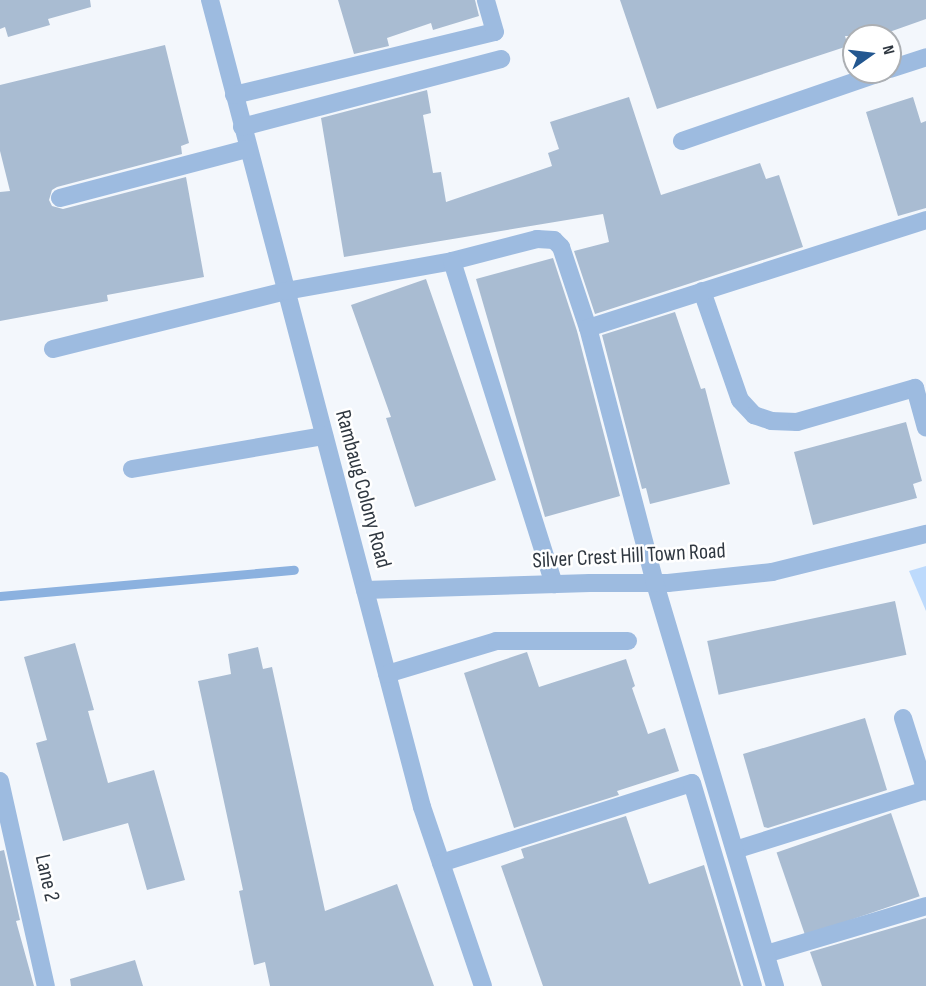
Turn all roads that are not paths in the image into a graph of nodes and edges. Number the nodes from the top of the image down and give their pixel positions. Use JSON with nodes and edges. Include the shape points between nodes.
{"nodes":[{"id":1,"x":210,"y":0,"type":"edge"},
{"id":2,"x":486,"y":0,"type":"edge"},
{"id":3,"x":926,"y":57,"type":"edge"},
{"id":4,"x":501,"y":59,"type":"dead end"},
{"id":5,"x":902,"y":65,"type":"edge"},
{"id":6,"x":847,"y":84,"type":"edge"},
{"id":7,"x":234,"y":95,"type":"junction"},
{"id":8,"x":242,"y":127,"type":"junction"},
{"id":9,"x":682,"y":141,"type":"dead end"},
{"id":10,"x":247,"y":148,"type":"junction"},
{"id":11,"x":60,"y":198,"type":"dead end"},
{"id":12,"x":925,"y":224,"type":"edge"},
{"id":13,"x":452,"y":261,"type":"junction"},
{"id":14,"x":286,"y":291,"type":"junction"},
{"id":15,"x":702,"y":291,"type":"junction"},
{"id":16,"x":588,"y":328,"type":"junction"},
{"id":17,"x":53,"y":348,"type":"dead end"},
{"id":18,"x":921,"y":386,"type":"edge"},
{"id":19,"x":926,"y":428,"type":"edge"},
{"id":20,"x":324,"y":436,"type":"junction"},
{"id":21,"x":132,"y":470,"type":"dead end"},
{"id":22,"x":926,"y":534,"type":"edge"},
{"id":23,"x":655,"y":583,"type":"junction"},
{"id":24,"x":554,"y":584,"type":"junction"},
{"id":25,"x":365,"y":590,"type":"junction"},
{"id":26,"x":628,"y":641,"type":"dead end"},
{"id":27,"x":387,"y":674,"type":"junction"},
{"id":28,"x":903,"y":718,"type":"dead end"},
{"id":29,"x":0,"y":781,"type":"edge"},
{"id":30,"x":926,"y":790,"type":"edge"},
{"id":31,"x":7,"y":841,"type":"edge"},
{"id":32,"x":735,"y":850,"type":"junction"},
{"id":33,"x":441,"y":863,"type":"junction"},
{"id":34,"x":926,"y":906,"type":"edge"},
{"id":35,"x":766,"y":954,"type":"junction"},
{"id":36,"x":46,"y":986,"type":"edge"},
{"id":37,"x":483,"y":986,"type":"edge"},
{"id":38,"x":753,"y":986,"type":"edge"},
{"id":39,"x":775,"y":986,"type":"edge"}],
"edges":[{"from":1,"to":7,"type":"street","name":"Rambaug Colony Road"},
{"from":2,"to":7,"type":"street","via":[[495,32]]},
{"from":3,"to":5,"type":"street"},
{"from":4,"to":8,"type":"street"},
{"from":6,"to":9,"type":"street"},
{"from":7,"to":8,"type":"street","name":"Rambaug Colony Road"},
{"from":8,"to":10,"type":"street","name":"Rambaug Colony Road"},
{"from":10,"to":11,"type":"street"},
{"from":10,"to":14,"type":"street","name":"Rambaug Colony Road"},
{"from":12,"to":15,"type":"street"},
{"from":13,"to":14,"type":"street"},
{"from":13,"to":16,"type":"street","via":[[537,240],[554,240],[561,247]]},
{"from":13,"to":24,"type":"street"},
{"from":14,"to":17,"type":"street"},
{"from":14,"to":20,"type":"street","name":"Rambaug Colony Road"},
{"from":15,"to":16,"type":"street"},
{"from":15,"to":18,"type":"street","via":[[740,400],[754,415],[771,421],[797,422]]},
{"from":16,"to":23,"type":"street"},
{"from":18,"to":19,"type":"street"},
{"from":20,"to":21,"type":"street"},
{"from":20,"to":25,"type":"street","name":"Rambaug Colony Road"},
{"from":22,"to":23,"type":"street","name":"Silver Crest Hill Town Road","via":[[772,572]]},
{"from":23,"to":24,"type":"street","name":"Silver Crest Hill Town Road"},
{"from":23,"to":32,"type":"street"},
{"from":24,"to":25,"type":"street","name":"Silver Crest Hill Town Road"},
{"from":25,"to":27,"type":"street","name":"Rambaug Colony Road"},
{"from":26,"to":27,"type":"street","via":[[496,641]]},
{"from":27,"to":33,"type":"street","name":"Rambaug Colony Road"},
{"from":28,"to":30,"type":"street"},
{"from":29,"to":31,"type":"street","name":"Lane 2"},
{"from":30,"to":32,"type":"street"},
{"from":31,"to":36,"type":"street","name":"Lane 2"},
{"from":32,"to":35,"type":"street"},
{"from":33,"to":37,"type":"street","name":"Rambaug Colony Road"},
{"from":33,"to":38,"type":"street","via":[[692,783]]},
{"from":34,"to":35,"type":"street"},
{"from":35,"to":39,"type":"street"}]}
